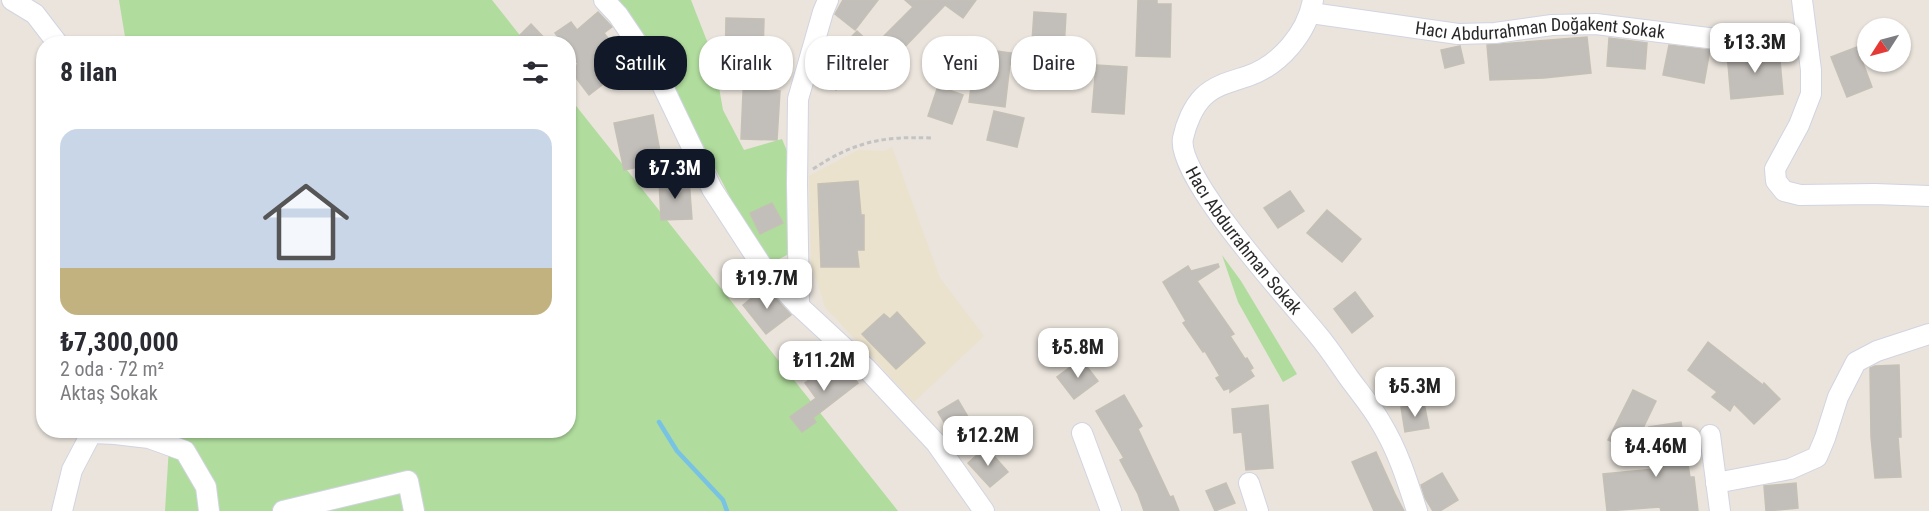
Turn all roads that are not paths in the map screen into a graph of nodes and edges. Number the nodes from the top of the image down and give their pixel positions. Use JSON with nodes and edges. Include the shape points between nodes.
{"nodes":[{"id":1,"x":12,"y":0,"type":"edge"},
{"id":2,"x":603,"y":0,"type":"edge"},
{"id":3,"x":828,"y":0,"type":"edge"},
{"id":4,"x":1802,"y":0,"type":"edge"},
{"id":5,"x":1312,"y":6,"type":"edge"},
{"id":6,"x":1806,"y":35,"type":"junction"},
{"id":7,"x":52,"y":36,"type":"edge"},
{"id":8,"x":1929,"y":196,"type":"edge"},
{"id":9,"x":800,"y":306,"type":"junction"},
{"id":10,"x":1929,"y":334,"type":"edge"},
{"id":11,"x":1082,"y":433,"type":"dead end"},
{"id":12,"x":1710,"y":435,"type":"dead end"},
{"id":13,"x":89,"y":438,"type":"edge"},
{"id":14,"x":149,"y":438,"type":"edge"},
{"id":15,"x":1248,"y":483,"type":"dead end"},
{"id":16,"x":1716,"y":483,"type":"junction"},
{"id":17,"x":62,"y":511,"type":"edge"},
{"id":18,"x":209,"y":511,"type":"edge"},
{"id":19,"x":283,"y":511,"type":"edge"},
{"id":20,"x":414,"y":511,"type":"edge"},
{"id":21,"x":984,"y":511,"type":"edge"},
{"id":22,"x":1111,"y":511,"type":"edge"},
{"id":23,"x":1258,"y":511,"type":"edge"},
{"id":24,"x":1417,"y":511,"type":"edge"},
{"id":25,"x":1720,"y":511,"type":"edge"}],
"edges":[{"from":1,"to":7,"type":"street","via":[[35,14]]},
{"from":2,"to":9,"type":"street","via":[[618,15],[655,70],[712,189],[762,266]]},
{"from":3,"to":9,"type":"street","via":[[798,99]]},
{"from":4,"to":6,"type":"street"},
{"from":5,"to":6,"type":"street","name":"Hacı Abdurrahman Doğakent Sokak","via":[[1458,34],[1596,24],[1716,39]]},
{"from":5,"to":24,"type":"street","name":"Hacı Abdurrahman Sokak","via":[[1290,46],[1270,65],[1203,97],[1182,140],[1189,166],[1201,187],[1264,274],[1319,336],[1381,422],[1401,460]]},
{"from":6,"to":8,"type":"street","via":[[1811,94],[1799,125],[1780,156],[1776,181],[1784,190],[1800,195]]},
{"from":9,"to":21,"type":"street","via":[[866,368],[936,443]]},
{"from":10,"to":16,"type":"street","via":[[1856,362],[1817,457],[1790,469]]},
{"from":11,"to":22,"type":"street"},
{"from":12,"to":16,"type":"street"},
{"from":13,"to":17,"type":"street","via":[[72,470]]},
{"from":14,"to":18,"type":"street","via":[[185,451],[206,487]]},
{"from":15,"to":23,"type":"street"},
{"from":16,"to":25,"type":"street"},
{"from":19,"to":20,"type":"street","via":[[408,481]]}]}
